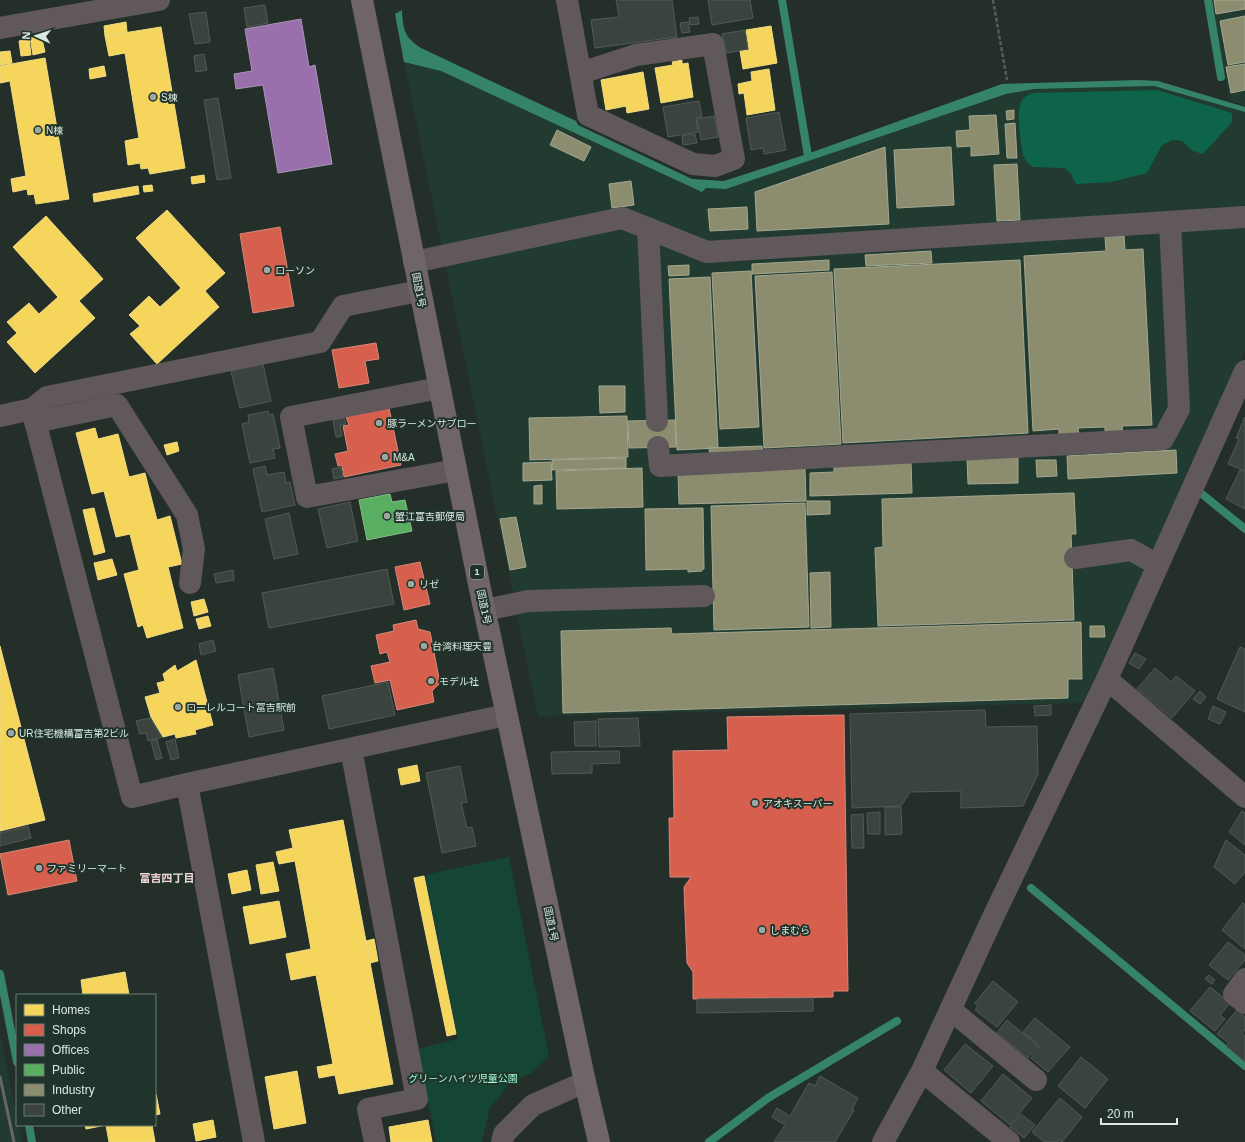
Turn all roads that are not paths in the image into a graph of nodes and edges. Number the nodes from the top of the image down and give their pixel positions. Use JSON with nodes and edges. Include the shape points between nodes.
{"nodes":[{"id":1,"x":159,"y":0,"type":"edge"},
{"id":2,"x":362,"y":0,"type":"edge"},
{"id":3,"x":568,"y":0,"type":"edge"},
{"id":4,"x":0,"y":28,"type":"edge"},
{"id":5,"x":581,"y":73,"type":"junction"},
{"id":6,"x":1245,"y":217,"type":"edge"},
{"id":7,"x":1170,"y":222,"type":"junction"},
{"id":8,"x":648,"y":228,"type":"junction"},
{"id":9,"x":414,"y":262,"type":"junction"},
{"id":10,"x":419,"y":290,"type":"junction"},
{"id":11,"x":1245,"y":371,"type":"edge"},
{"id":12,"x":439,"y":388,"type":"junction"},
{"id":13,"x":34,"y":415,"type":"junction"},
{"id":14,"x":0,"y":416,"type":"edge"},
{"id":15,"x":657,"y":420,"type":"dead end"},
{"id":16,"x":658,"y":447,"type":"dead end"},
{"id":17,"x":456,"y":470,"type":"junction"},
{"id":18,"x":1075,"y":558,"type":"dead end"},
{"id":19,"x":1158,"y":565,"type":"junction"},
{"id":20,"x":190,"y":583,"type":"dead end"},
{"id":21,"x":704,"y":596,"type":"dead end"},
{"id":22,"x":484,"y":610,"type":"junction"},
{"id":23,"x":1106,"y":679,"type":"junction"},
{"id":24,"x":506,"y":716,"type":"junction"},
{"id":25,"x":351,"y":749,"type":"junction"},
{"id":26,"x":187,"y":784,"type":"junction"},
{"id":27,"x":1245,"y":797,"type":"edge"},
{"id":28,"x":1245,"y":979,"type":"edge"},
{"id":29,"x":1245,"y":1003,"type":"edge"},
{"id":30,"x":951,"y":1010,"type":"junction"},
{"id":31,"x":922,"y":1071,"type":"junction"},
{"id":32,"x":1036,"y":1080,"type":"dead end"},
{"id":33,"x":585,"y":1082,"type":"junction"},
{"id":34,"x":254,"y":1142,"type":"edge"},
{"id":35,"x":375,"y":1142,"type":"edge"},
{"id":36,"x":502,"y":1142,"type":"edge"},
{"id":37,"x":599,"y":1142,"type":"edge"},
{"id":38,"x":883,"y":1142,"type":"edge"},
{"id":39,"x":1009,"y":1142,"type":"edge"}],
"edges":[{"from":1,"to":4,"type":"street"},
{"from":2,"to":9,"type":"highway","name":"国道1号","number":"1"},
{"from":3,"to":5,"type":"street"},
{"from":5,"to":5,"type":"street","via":[[588,115],[693,164],[715,166],[734,159],[714,44],[636,55]]},
{"from":6,"to":7,"type":"street"},
{"from":7,"to":8,"type":"street","via":[[707,252]]},
{"from":7,"to":16,"type":"street","via":[[1179,409],[1163,439],[660,466]]},
{"from":8,"to":9,"type":"street","via":[[622,218]]},
{"from":8,"to":15,"type":"street"},
{"from":9,"to":10,"type":"highway","name":"国道1号","number":"1"},
{"from":10,"to":12,"type":"highway","name":"国道1号","number":"1"},
{"from":10,"to":13,"type":"street","via":[[343,306],[320,342],[47,397]]},
{"from":11,"to":19,"type":"street"},
{"from":12,"to":17,"type":"highway","name":"国道1号","number":"1"},
{"from":12,"to":17,"type":"street","via":[[291,417],[307,497]]},
{"from":13,"to":14,"type":"street"},
{"from":13,"to":20,"type":"street","via":[[117,405],[187,515],[194,549]]},
{"from":13,"to":26,"type":"street","via":[[132,797]]},
{"from":17,"to":22,"type":"highway","name":"国道1号","number":"1"},
{"from":18,"to":19,"type":"street","via":[[1131,550]]},
{"from":19,"to":23,"type":"street"},
{"from":21,"to":22,"type":"street","via":[[528,601]]},
{"from":22,"to":24,"type":"highway","name":"国道1号","number":"1"},
{"from":23,"to":27,"type":"street"},
{"from":23,"to":30,"type":"street"},
{"from":24,"to":25,"type":"street"},
{"from":24,"to":33,"type":"highway","name":"国道1号","number":"1"},
{"from":25,"to":26,"type":"street"},
{"from":25,"to":35,"type":"street","via":[[417,1099],[368,1109]]},
{"from":26,"to":34,"type":"street"},
{"from":28,"to":29,"type":"street","via":[[1234,994]]},
{"from":30,"to":31,"type":"street"},
{"from":30,"to":32,"type":"street"},
{"from":31,"to":38,"type":"street"},
{"from":31,"to":39,"type":"street"},
{"from":33,"to":36,"type":"street","via":[[533,1105],[504,1134]]},
{"from":33,"to":37,"type":"highway","name":"国道1号","number":"1"}]}
